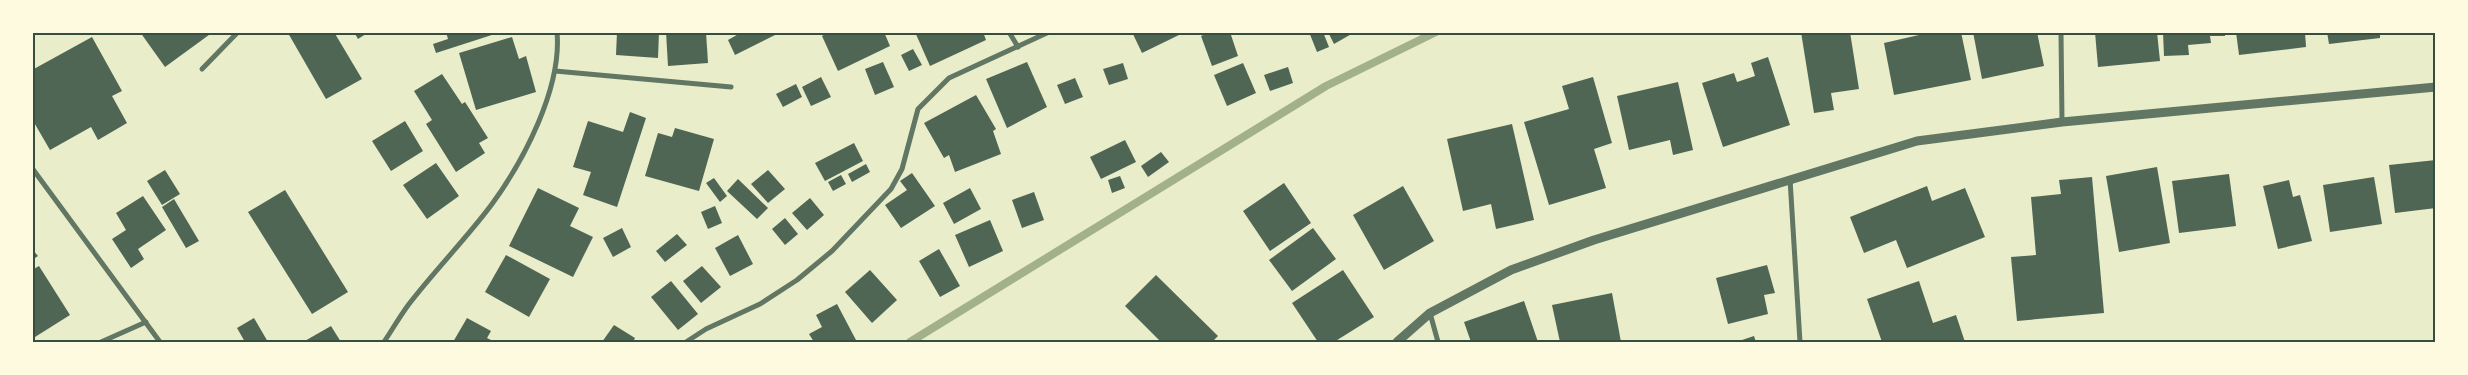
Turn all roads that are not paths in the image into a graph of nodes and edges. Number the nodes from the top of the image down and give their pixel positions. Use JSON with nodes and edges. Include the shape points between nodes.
{"nodes":[{"id":1,"x":238,"y":32,"type":"edge"},
{"id":2,"x":557,"y":32,"type":"edge"},
{"id":3,"x":1010,"y":32,"type":"edge"},
{"id":4,"x":1050,"y":32,"type":"edge"},
{"id":5,"x":2061,"y":32,"type":"edge"},
{"id":6,"x":1018,"y":47,"type":"junction"},
{"id":7,"x":202,"y":70,"type":"dead end"},
{"id":8,"x":554,"y":71,"type":"junction"},
{"id":9,"x":731,"y":87,"type":"dead end"},
{"id":10,"x":2436,"y":87,"type":"edge"},
{"id":11,"x":2062,"y":122,"type":"junction"},
{"id":12,"x":32,"y":168,"type":"edge"},
{"id":13,"x":1790,"y":180,"type":"junction"},
{"id":14,"x":1430,"y":313,"type":"junction"},
{"id":15,"x":146,"y":322,"type":"junction"},
{"id":16,"x":101,"y":342,"type":"edge"},
{"id":17,"x":160,"y":342,"type":"edge"},
{"id":18,"x":384,"y":342,"type":"edge"},
{"id":19,"x":686,"y":342,"type":"edge"},
{"id":20,"x":1397,"y":342,"type":"edge"},
{"id":21,"x":1438,"y":342,"type":"edge"},
{"id":22,"x":1800,"y":342,"type":"edge"}],
"edges":[{"from":1,"to":7,"type":"street"},
{"from":2,"to":8,"type":"street"},
{"from":3,"to":6,"type":"street"},
{"from":4,"to":6,"type":"street"},
{"from":5,"to":11,"type":"street"},
{"from":6,"to":19,"type":"street","via":[[949,78],[918,109],[902,169],[891,189],[832,251],[797,280],[760,304]]},
{"from":8,"to":9,"type":"street"},
{"from":8,"to":18,"type":"street","via":[[543,110],[521,156],[492,204],[408,305]]},
{"from":10,"to":11,"type":"street"},
{"from":11,"to":13,"type":"street","via":[[1917,141]]},
{"from":12,"to":15,"type":"street"},
{"from":13,"to":14,"type":"street","via":[[1594,240],[1511,270]]},
{"from":13,"to":22,"type":"street"},
{"from":14,"to":20,"type":"street"},
{"from":14,"to":21,"type":"street"},
{"from":15,"to":16,"type":"street"},
{"from":15,"to":17,"type":"street"}]}
